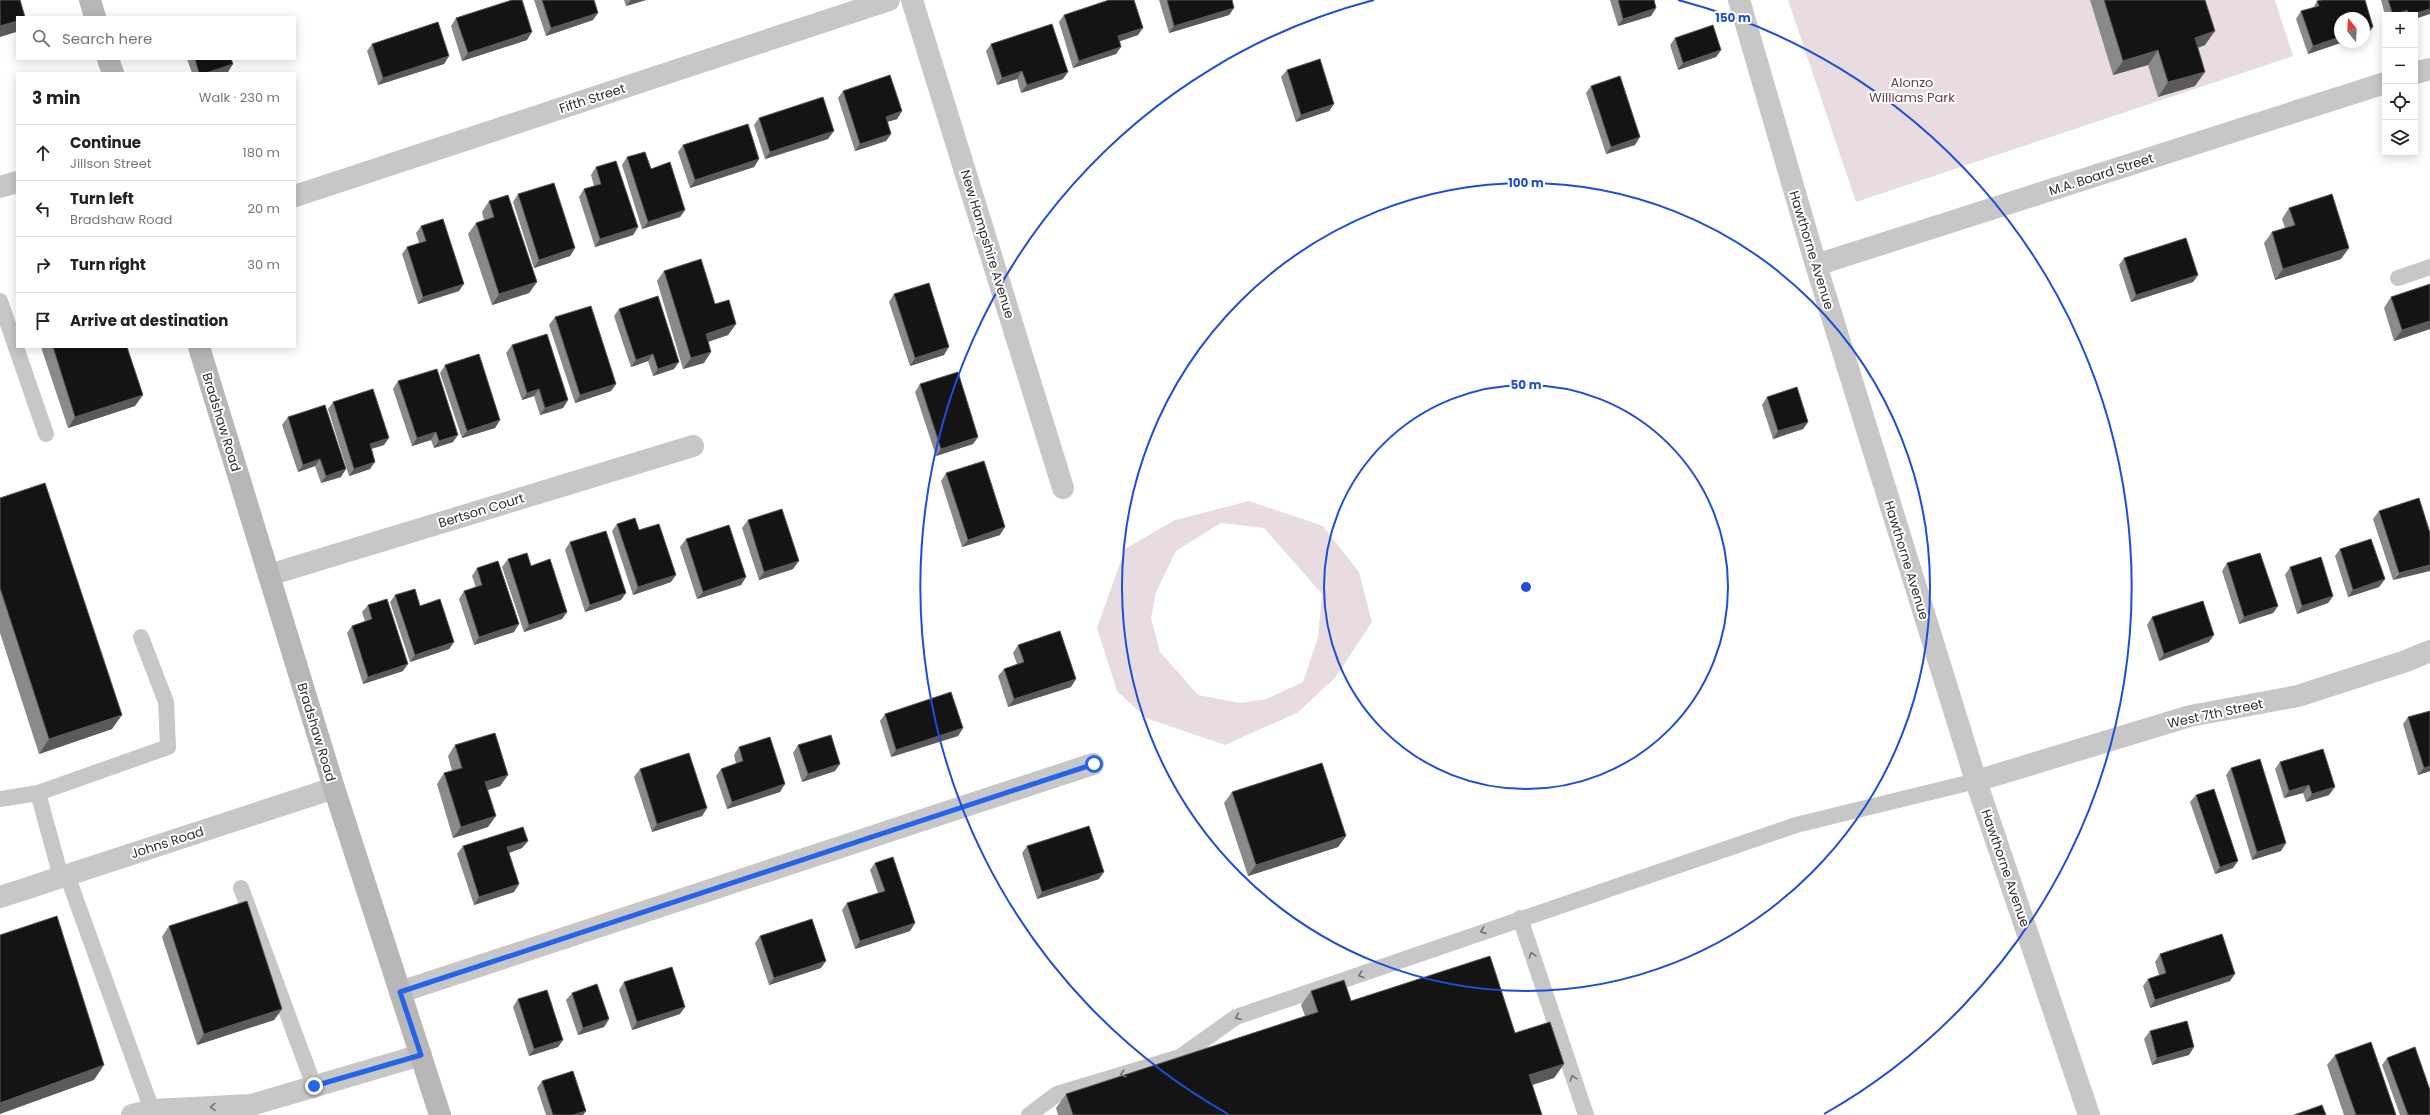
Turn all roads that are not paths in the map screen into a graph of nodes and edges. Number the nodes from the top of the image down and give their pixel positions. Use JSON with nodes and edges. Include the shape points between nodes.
{"nodes":[{"id":1,"x":90,"y":0,"type":"edge"},
{"id":2,"x":889,"y":0,"type":"edge"},
{"id":3,"x":912,"y":0,"type":"edge"},
{"id":4,"x":1739,"y":0,"type":"edge"},
{"id":5,"x":95,"y":16,"type":"edge"},
{"id":6,"x":108,"y":60,"type":"edge"},
{"id":7,"x":2430,"y":69,"type":"edge"},
{"id":8,"x":113,"y":72,"type":"edge"},
{"id":9,"x":2418,"y":72,"type":"edge"},
{"id":10,"x":2382,"y":84,"type":"edge"},
{"id":11,"x":16,"y":182,"type":"edge"},
{"id":12,"x":0,"y":187,"type":"edge"},
{"id":13,"x":296,"y":196,"type":"edge"},
{"id":14,"x":1816,"y":265,"type":"junction"},
{"id":15,"x":2430,"y":268,"type":"edge"},
{"id":16,"x":2398,"y":278,"type":"dead end"},
{"id":17,"x":0,"y":301,"type":"edge"},
{"id":18,"x":16,"y":347,"type":"edge"},
{"id":19,"x":16,"y":348,"type":"edge"},
{"id":20,"x":199,"y":348,"type":"edge"},
{"id":21,"x":46,"y":434,"type":"dead end"},
{"id":22,"x":693,"y":446,"type":"dead end"},
{"id":23,"x":1063,"y":488,"type":"dead end"},
{"id":24,"x":270,"y":575,"type":"junction"},
{"id":25,"x":141,"y":637,"type":"dead end"},
{"id":26,"x":2430,"y":651,"type":"edge"},
{"id":27,"x":1094,"y":764,"type":"dead end"},
{"id":28,"x":1976,"y":781,"type":"junction"},
{"id":29,"x":334,"y":788,"type":"junction"},
{"id":30,"x":38,"y":793,"type":"junction"},
{"id":31,"x":0,"y":799,"type":"edge"},
{"id":32,"x":64,"y":876,"type":"junction"},
{"id":33,"x":241,"y":888,"type":"dead end"},
{"id":34,"x":0,"y":897,"type":"edge"},
{"id":35,"x":1520,"y":918,"type":"junction"},
{"id":36,"x":400,"y":992,"type":"junction"},
{"id":37,"x":421,"y":1055,"type":"junction"},
{"id":38,"x":314,"y":1086,"type":"junction"},
{"id":39,"x":246,"y":1110,"type":"edge"},
{"id":40,"x":142,"y":1112,"type":"edge"},
{"id":41,"x":440,"y":1115,"type":"edge"},
{"id":42,"x":1029,"y":1115,"type":"edge"},
{"id":43,"x":1586,"y":1115,"type":"edge"},
{"id":44,"x":2089,"y":1115,"type":"edge"}],
"edges":[{"from":1,"to":5,"type":"street"},
{"from":2,"to":13,"type":"street","name":"Fifth Street"},
{"from":3,"to":23,"type":"street","name":"New Hampshire Avenue"},
{"from":4,"to":14,"type":"street","name":"Hawthorne Avenue"},
{"from":6,"to":8,"type":"street"},
{"from":7,"to":9,"type":"street"},
{"from":10,"to":14,"type":"street","name":"M.A. Board Street"},
{"from":11,"to":12,"type":"street"},
{"from":14,"to":28,"type":"street","name":"Hawthorne Avenue"},
{"from":15,"to":16,"type":"lane"},
{"from":17,"to":18,"type":"lane"},
{"from":19,"to":21,"type":"lane"},
{"from":20,"to":24,"type":"street","name":"Bradshaw Road"},
{"from":22,"to":24,"type":"street","name":"Bertson Court"},
{"from":24,"to":29,"type":"street","name":"Bradshaw Road"},
{"from":25,"to":30,"type":"lane","via":[[166,702],[168,747]]},
{"from":26,"to":28,"type":"street","name":"West 7th Street","via":[[2298,696],[2190,716]]},
{"from":27,"to":36,"type":"street"},
{"from":28,"to":35,"type":"lane","via":[[1796,825]]},
{"from":28,"to":44,"type":"street","name":"Hawthorne Avenue"},
{"from":29,"to":32,"type":"street","name":"Johns Road"},
{"from":29,"to":36,"type":"street","name":"Bradshaw Road"},
{"from":30,"to":31,"type":"lane"},
{"from":30,"to":32,"type":"lane"},
{"from":32,"to":34,"type":"street","name":"Johns Road"},
{"from":32,"to":40,"type":"lane"},
{"from":33,"to":38,"type":"lane"},
{"from":35,"to":42,"type":"lane","one_way":true,"via":[[1236,1017],[1180,1057],[1058,1094]]},
{"from":43,"to":35,"type":"lane","one_way":true},
{"from":36,"to":37,"type":"street","name":"Bradshaw Road"},
{"from":37,"to":38,"type":"street"},
{"from":37,"to":41,"type":"street","name":"Bradshaw Road"},
{"from":38,"to":39,"type":"street"},
{"from":39,"to":40,"type":"street","one_way":true}]}
